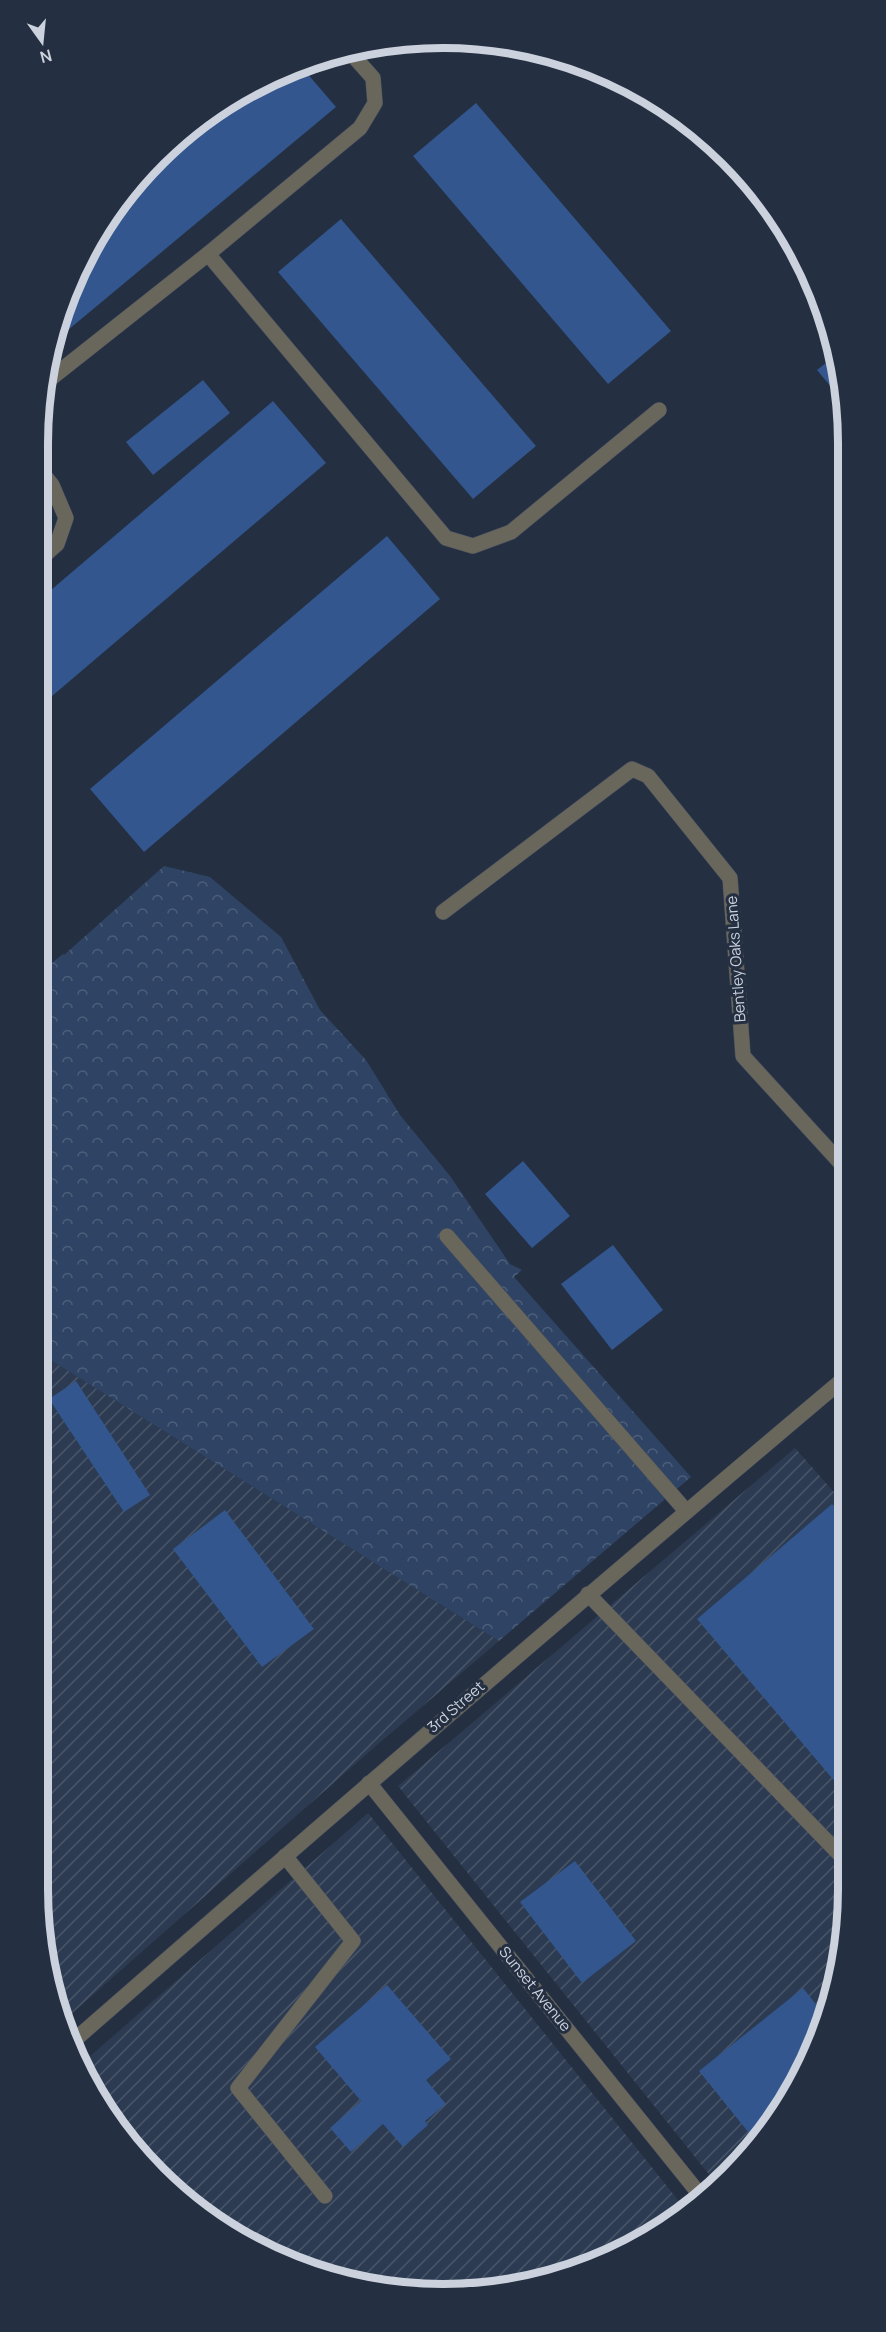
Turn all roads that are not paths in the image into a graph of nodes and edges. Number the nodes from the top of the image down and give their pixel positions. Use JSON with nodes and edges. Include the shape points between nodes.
{"nodes":[{"id":1,"x":355,"y":58,"type":"edge"},
{"id":2,"x":208,"y":254,"type":"junction"},
{"id":3,"x":54,"y":376,"type":"edge"},
{"id":4,"x":659,"y":410,"type":"dead end"},
{"id":5,"x":48,"y":480,"type":"edge"},
{"id":6,"x":48,"y":552,"type":"edge"},
{"id":7,"x":443,"y":912,"type":"dead end"},
{"id":8,"x":838,"y":1160,"type":"edge"},
{"id":9,"x":447,"y":1236,"type":"dead end"},
{"id":10,"x":838,"y":1384,"type":"edge"},
{"id":11,"x":686,"y":1511,"type":"junction"},
{"id":12,"x":588,"y":1594,"type":"junction"},
{"id":13,"x":369,"y":1783,"type":"junction"},
{"id":14,"x":838,"y":1853,"type":"edge"},
{"id":15,"x":285,"y":1856,"type":"junction"},
{"id":16,"x":77,"y":2038,"type":"edge"},
{"id":17,"x":697,"y":2191,"type":"edge"},
{"id":18,"x":325,"y":2196,"type":"dead end"}],
"edges":[{"from":1,"to":2,"type":"street","via":[[372,78],[375,103],[360,128]]},
{"from":2,"to":3,"type":"street"},
{"from":2,"to":4,"type":"street","via":[[446,538],[473,546],[511,532]]},
{"from":5,"to":6,"type":"street","via":[[66,518],[57,544]]},
{"from":7,"to":8,"type":"street","name":"Bentley Oaks Lane","via":[[632,769],[648,776],[730,878],[743,1056]]},
{"from":9,"to":11,"type":"street"},
{"from":10,"to":11,"type":"street","name":"3rd Street"},
{"from":11,"to":12,"type":"street","name":"3rd Street"},
{"from":12,"to":13,"type":"street","name":"3rd Street"},
{"from":12,"to":14,"type":"street"},
{"from":13,"to":15,"type":"street","name":"3rd Street"},
{"from":13,"to":17,"type":"street","name":"Sunset Avenue"},
{"from":15,"to":16,"type":"street","name":"3rd Street"},
{"from":15,"to":18,"type":"street","via":[[353,1941],[238,2088]]}]}
